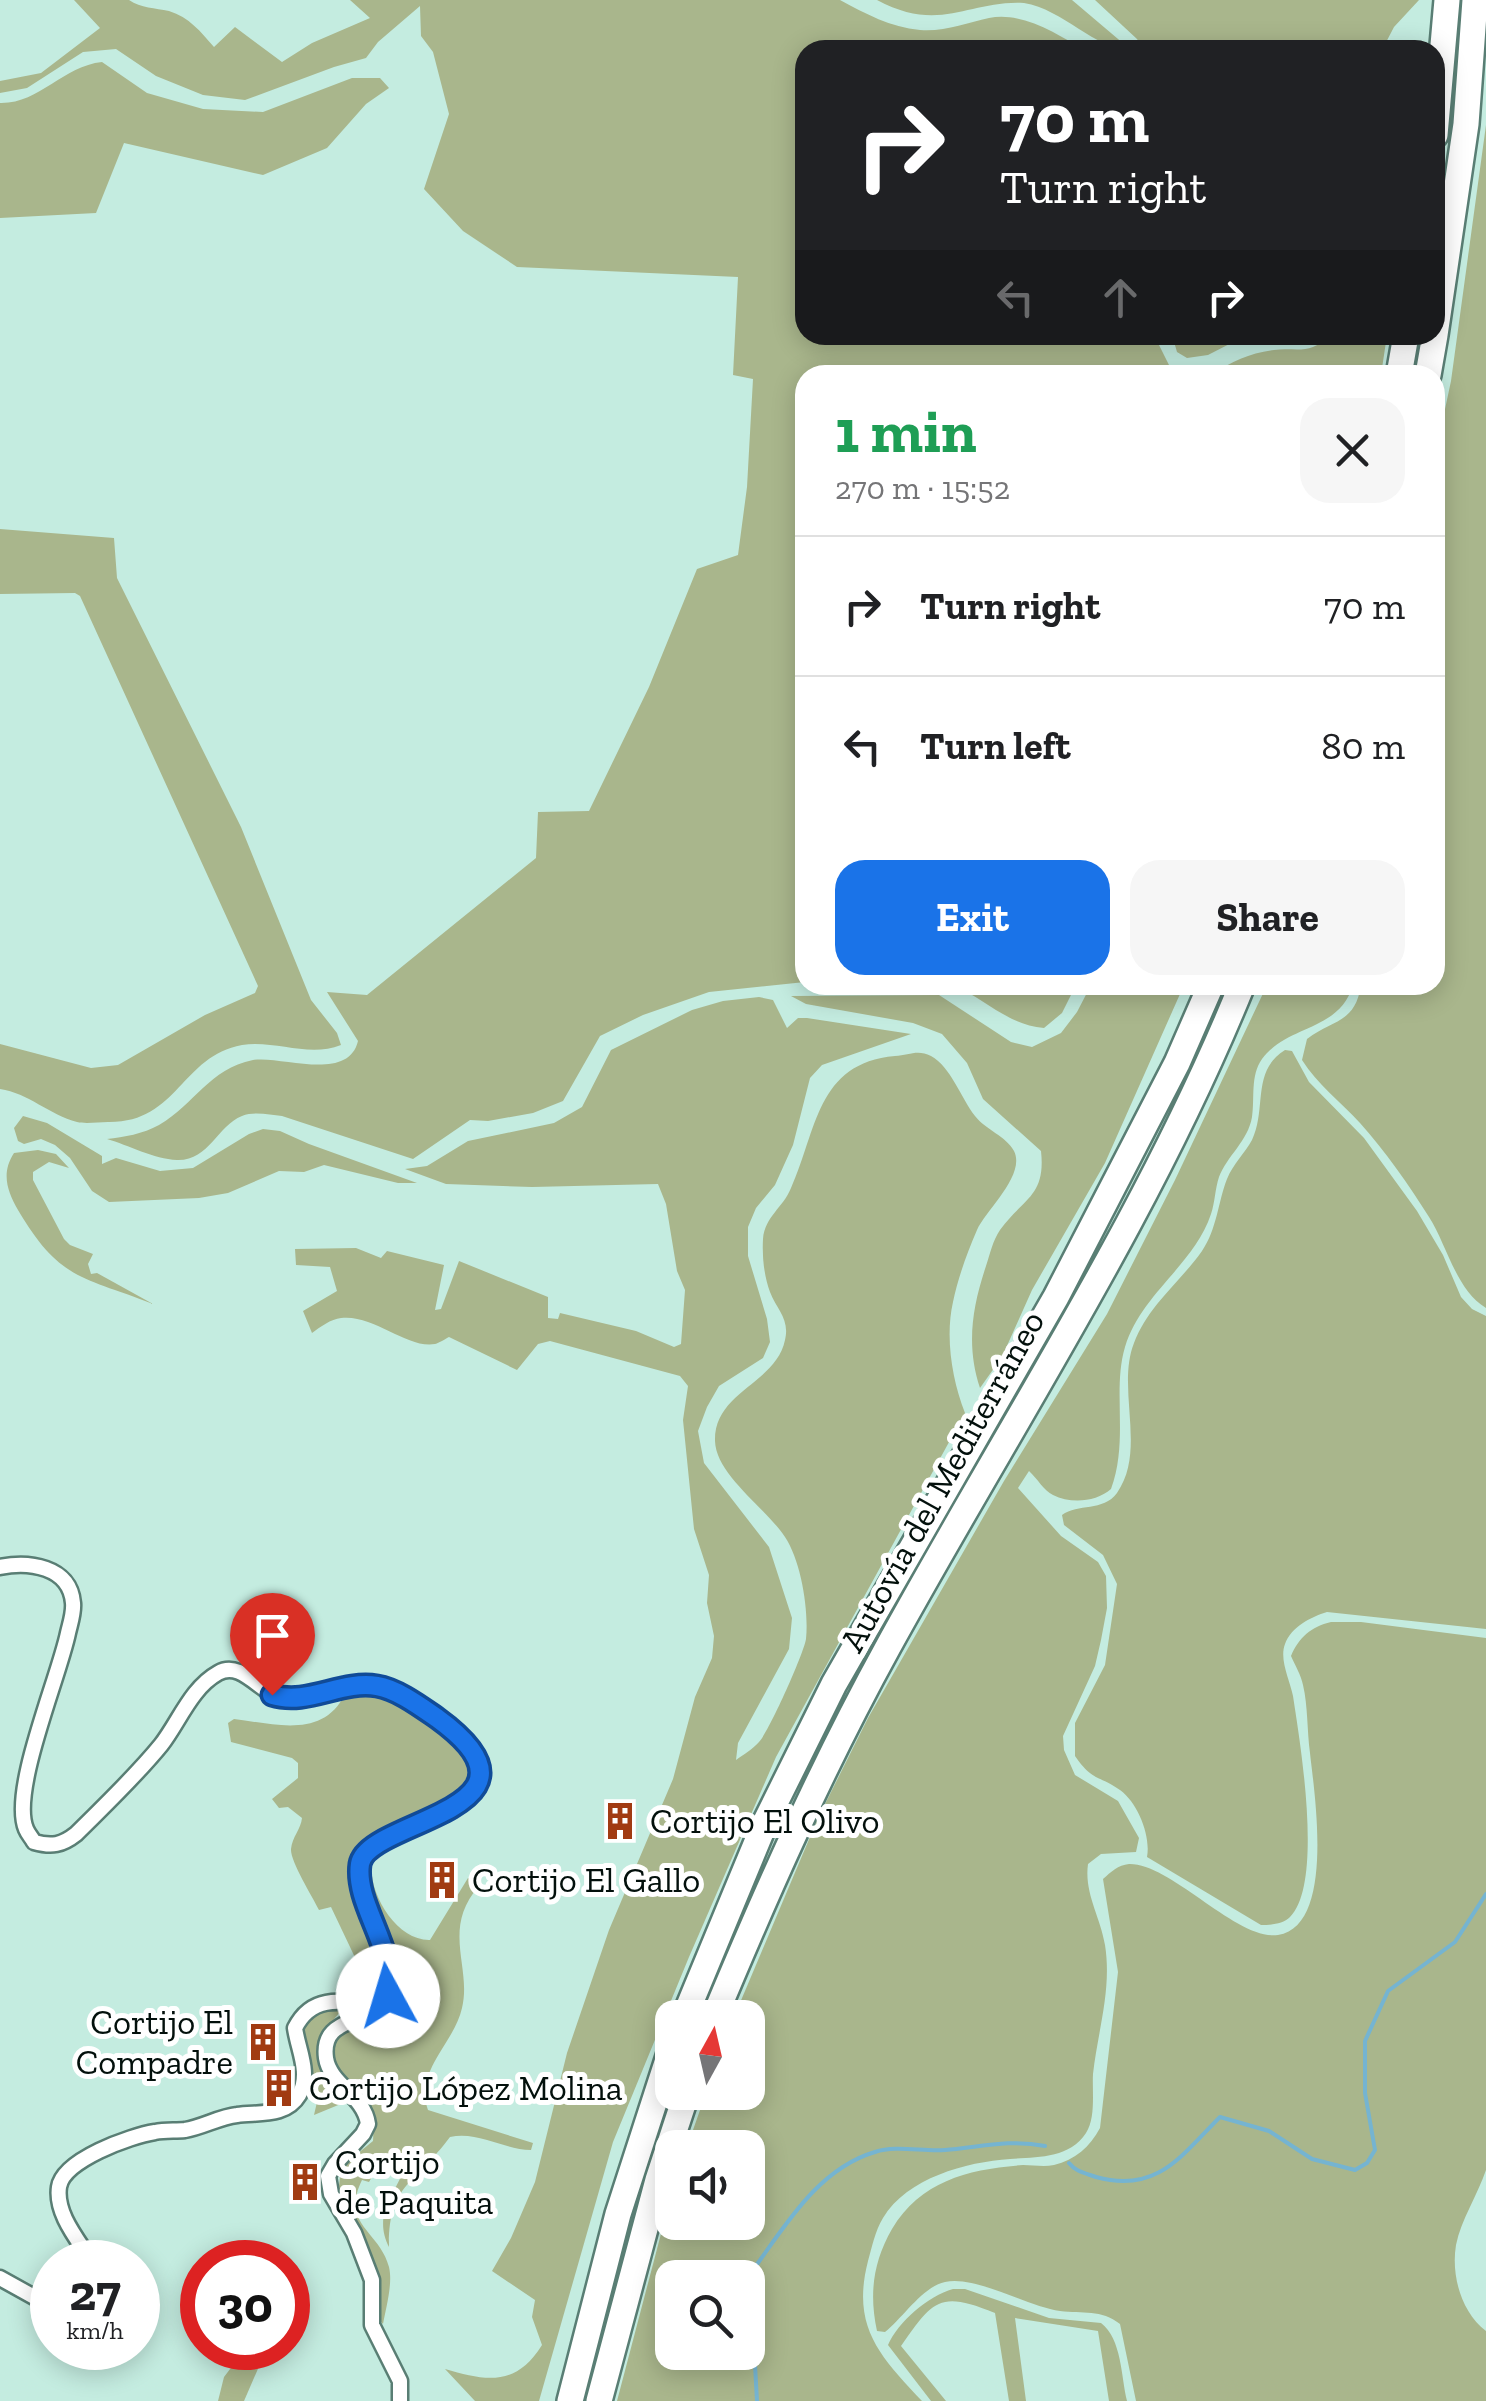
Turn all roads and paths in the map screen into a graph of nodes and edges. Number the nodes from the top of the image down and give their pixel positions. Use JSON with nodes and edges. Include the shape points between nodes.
{"nodes":[{"id":1,"x":1448,"y":0,"type":"edge"},
{"id":2,"x":1475,"y":0,"type":"edge"},
{"id":3,"x":1444,"y":40,"type":"edge"},
{"id":4,"x":1445,"y":279,"type":"edge"},
{"id":5,"x":1207,"y":995,"type":"edge"},
{"id":6,"x":1238,"y":995,"type":"edge"},
{"id":7,"x":0,"y":1567,"type":"edge"},
{"id":8,"x":691,"y":2000,"type":"edge"},
{"id":9,"x":722,"y":2000,"type":"edge"},
{"id":10,"x":379,"y":2007,"type":"junction"},
{"id":11,"x":655,"y":2100,"type":"edge"},
{"id":12,"x":682,"y":2110,"type":"edge"},
{"id":13,"x":79,"y":2240,"type":"edge"},
{"id":14,"x":0,"y":2278,"type":"edge"},
{"id":15,"x":30,"y":2295,"type":"edge"},
{"id":16,"x":400,"y":2401,"type":"edge"},
{"id":17,"x":570,"y":2401,"type":"edge"},
{"id":18,"x":598,"y":2401,"type":"edge"}],
"edges":[{"from":1,"to":3,"type":"highway"},
{"from":2,"to":4,"type":"highway"},
{"from":5,"to":8,"type":"highway","name":"Autovía del Mediterráneo","via":[[1056,1298],[834,1684],[764,1825]]},
{"from":6,"to":9,"type":"highway","name":"Autovía del Mediterráneo","via":[[1136,1210],[844,1730]]},
{"from":7,"to":10,"type":"street","via":[[30,1563],[50,1570],[73,1600],[23,1795],[24,1827],[34,1842],[64,1843],[76,1834],[222,1670],[235,1670],[287,1700],[375,1685],[432,1715],[467,1744],[478,1766],[473,1790],[365,1852],[360,1863],[390,1970],[388,1996]]},
{"from":10,"to":13,"type":"street","via":[[329,2000],[300,2017],[295,2028],[304,2083],[292,2104],[278,2112],[157,2131],[70,2168],[58,2188],[59,2205]]},
{"from":10,"to":16,"type":"street","via":[[344,2022],[328,2039],[330,2069],[360,2102],[368,2124],[328,2176],[330,2194],[372,2280],[372,2324],[400,2381]]},
{"from":11,"to":17,"type":"highway"},
{"from":12,"to":18,"type":"highway"},
{"from":14,"to":15,"type":"street"}]}
